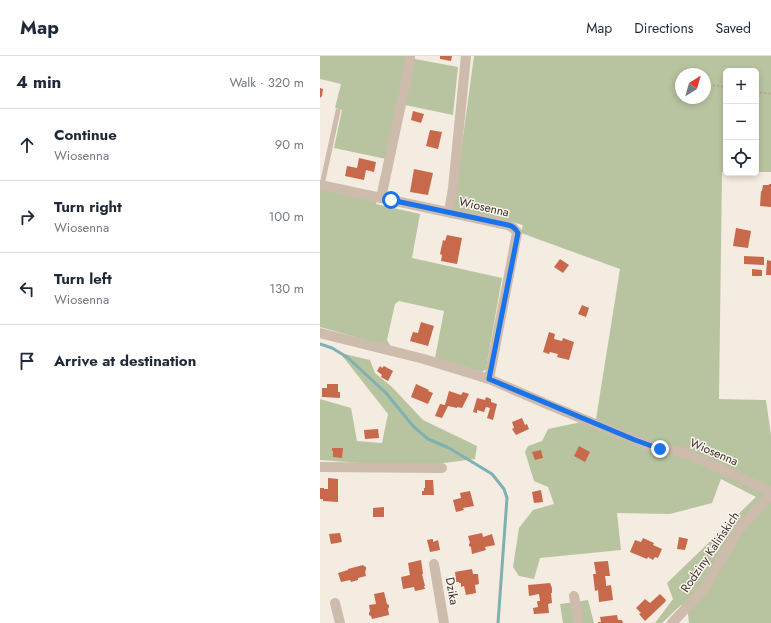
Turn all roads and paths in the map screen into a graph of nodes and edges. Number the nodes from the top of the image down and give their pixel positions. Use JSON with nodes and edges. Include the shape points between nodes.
{"nodes":[{"id":1,"x":410,"y":56,"type":"edge"},
{"id":2,"x":466,"y":56,"type":"edge"},
{"id":3,"x":711,"y":85,"type":"edge"},
{"id":4,"x":723,"y":87,"type":"edge"},
{"id":5,"x":759,"y":92,"type":"edge"},
{"id":6,"x":771,"y":94,"type":"edge"},
{"id":7,"x":338,"y":111,"type":"dead end"},
{"id":8,"x":321,"y":185,"type":"edge"},
{"id":9,"x":381,"y":198,"type":"junction"},
{"id":10,"x":448,"y":212,"type":"junction"},
{"id":11,"x":320,"y":333,"type":"edge"},
{"id":12,"x":489,"y":379,"type":"junction"},
{"id":13,"x":320,"y":467,"type":"edge"},
{"id":14,"x":442,"y":468,"type":"dead end"},
{"id":15,"x":771,"y":492,"type":"edge"},
{"id":16,"x":771,"y":495,"type":"edge"},
{"id":17,"x":434,"y":564,"type":"dead end"},
{"id":18,"x":574,"y":596,"type":"dead end"},
{"id":19,"x":335,"y":603,"type":"dead end"},
{"id":20,"x":340,"y":623,"type":"edge"},
{"id":21,"x":444,"y":623,"type":"edge"},
{"id":22,"x":579,"y":623,"type":"edge"},
{"id":23,"x":672,"y":623,"type":"edge"}],
"edges":[{"from":1,"to":9,"type":"street"},
{"from":2,"to":10,"type":"street","via":[[453,188]]},
{"from":3,"to":4,"type":"path"},
{"from":5,"to":6,"type":"path"},
{"from":7,"to":8,"type":"lane"},
{"from":8,"to":9,"type":"street","name":"Wiosenna"},
{"from":9,"to":10,"type":"street","name":"Wiosenna"},
{"from":10,"to":12,"type":"street","name":"Wiosenna","via":[[508,225],[518,233]]},
{"from":11,"to":12,"type":"street","name":"Wiosenna","via":[[424,359]]},
{"from":12,"to":15,"type":"street","name":"Wiosenna","via":[[635,440],[693,456]]},
{"from":13,"to":14,"type":"street"},
{"from":16,"to":23,"type":"street","name":"Rodziny Kalińskich","via":[[738,531],[704,589]]},
{"from":17,"to":21,"type":"street","name":"Dzika"},
{"from":18,"to":22,"type":"street"},
{"from":19,"to":20,"type":"street"}]}
